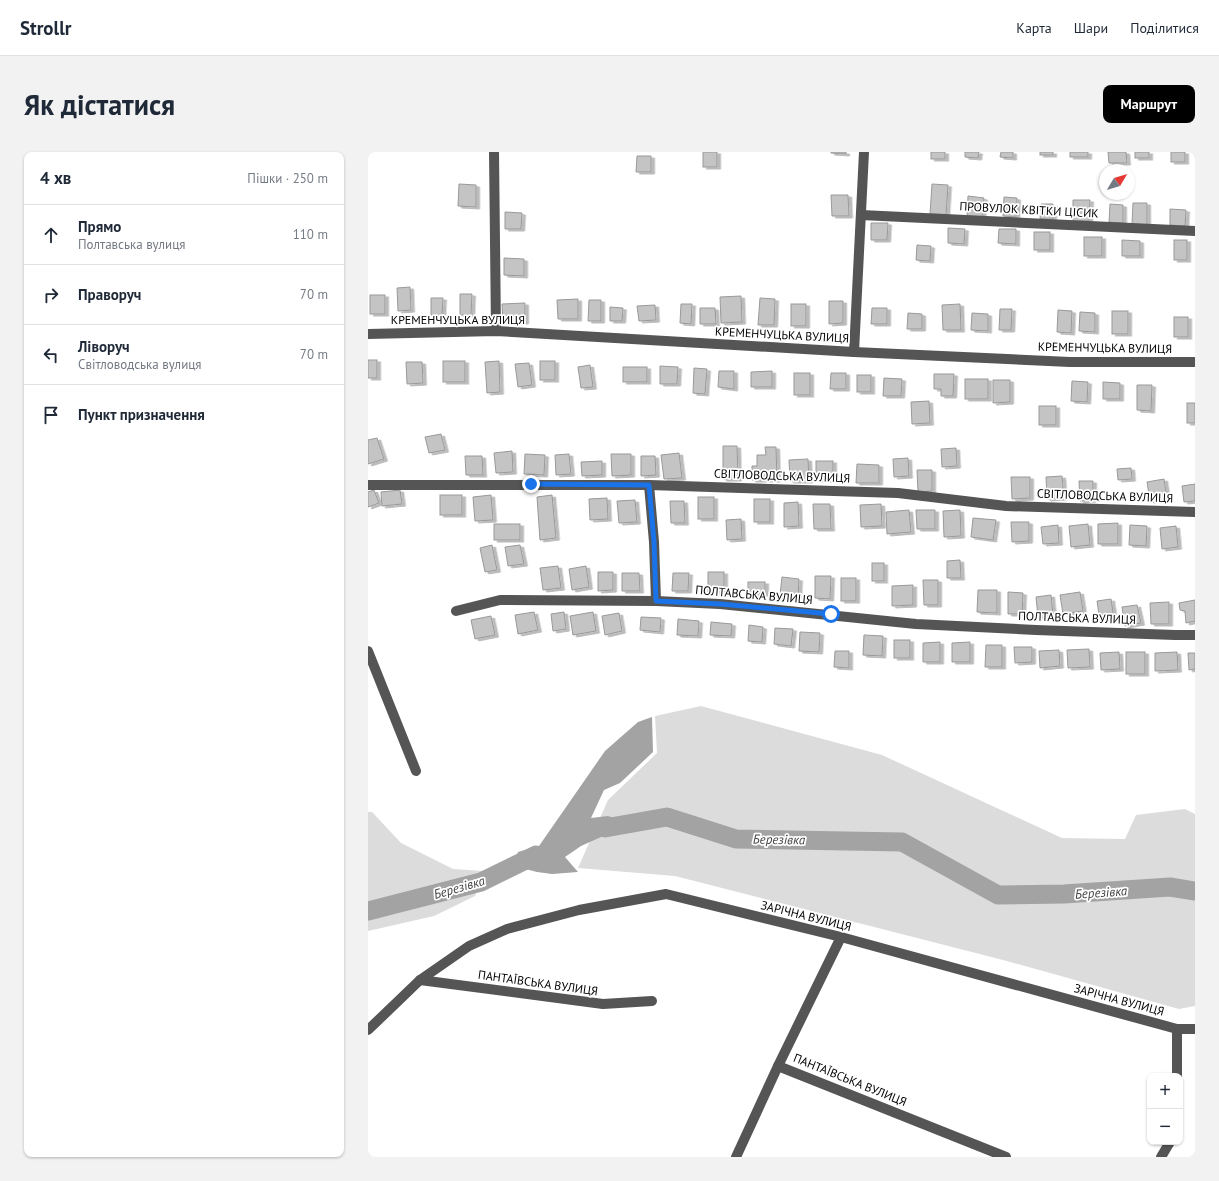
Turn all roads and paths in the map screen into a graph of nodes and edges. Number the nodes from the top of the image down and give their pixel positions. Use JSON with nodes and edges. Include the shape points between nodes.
{"nodes":[{"id":1,"x":494,"y":152,"type":"edge"},
{"id":2,"x":864,"y":152,"type":"edge"},
{"id":3,"x":861,"y":215,"type":"junction"},
{"id":4,"x":1195,"y":231,"type":"edge"},
{"id":5,"x":496,"y":332,"type":"junction"},
{"id":6,"x":368,"y":334,"type":"edge"},
{"id":7,"x":854,"y":352,"type":"junction"},
{"id":8,"x":1195,"y":362,"type":"edge"},
{"id":9,"x":368,"y":485,"type":"edge"},
{"id":10,"x":649,"y":485,"type":"junction"},
{"id":11,"x":1195,"y":512,"type":"edge"},
{"id":12,"x":656,"y":601,"type":"junction"},
{"id":13,"x":456,"y":611,"type":"dead end"},
{"id":14,"x":1195,"y":635,"type":"edge"},
{"id":15,"x":368,"y":651,"type":"edge"},
{"id":16,"x":416,"y":771,"type":"dead end"},
{"id":17,"x":842,"y":938,"type":"junction"},
{"id":18,"x":420,"y":980,"type":"junction"},
{"id":19,"x":652,"y":1001,"type":"dead end"},
{"id":20,"x":1177,"y":1029,"type":"junction"},
{"id":21,"x":1195,"y":1029,"type":"edge"},
{"id":22,"x":368,"y":1030,"type":"edge"},
{"id":23,"x":778,"y":1066,"type":"junction"},
{"id":24,"x":1177,"y":1073,"type":"edge"},
{"id":25,"x":1168,"y":1145,"type":"edge"},
{"id":26,"x":736,"y":1157,"type":"edge"},
{"id":27,"x":1006,"y":1157,"type":"edge"},
{"id":28,"x":1161,"y":1157,"type":"edge"}],
"edges":[{"from":1,"to":5,"type":"street"},
{"from":2,"to":3,"type":"street"},
{"from":3,"to":4,"type":"street","name":"ПРОВУЛОК КВІТКИ ЦІСИК"},
{"from":3,"to":7,"type":"street"},
{"from":5,"to":6,"type":"street","name":"КРЕМЕНЧУЦЬКА ВУЛИЦЯ"},
{"from":5,"to":7,"type":"street","name":"КРЕМЕНЧУЦЬКА ВУЛИЦЯ"},
{"from":7,"to":8,"type":"street","name":"КРЕМЕНЧУЦЬКА ВУЛИЦЯ","via":[[1070,362]]},
{"from":9,"to":10,"type":"street","name":"СВІТЛОВОДСЬКА ВУЛИЦЯ"},
{"from":10,"to":11,"type":"street","name":"СВІТЛОВОДСЬКА ВУЛИЦЯ","via":[[898,493],[1006,506]]},
{"from":10,"to":12,"type":"street"},
{"from":12,"to":13,"type":"street","name":"ПОЛТАВСЬКА ВУЛИЦЯ","via":[[500,600]]},
{"from":12,"to":14,"type":"street","name":"ПОЛТАВСЬКА ВУЛИЦЯ","via":[[720,604],[916,624]]},
{"from":15,"to":16,"type":"street"},
{"from":17,"to":18,"type":"street","name":"ЗАРІЧНА ВУЛИЦЯ","via":[[666,894],[579,910],[507,928],[469,946]]},
{"from":17,"to":20,"type":"street","name":"ЗАРІЧНА ВУЛИЦЯ"},
{"from":17,"to":23,"type":"street"},
{"from":18,"to":19,"type":"street","name":"ПАНТАЇВСЬКА ВУЛИЦЯ","via":[[602,1004]]},
{"from":18,"to":22,"type":"street","name":"ЗАРІЧНА ВУЛИЦЯ"},
{"from":20,"to":21,"type":"street","name":"ЗАРІЧНА ВУЛИЦЯ"},
{"from":20,"to":24,"type":"street"},
{"from":23,"to":26,"type":"street","name":"ПАНТАЇВСЬКА ВУЛИЦЯ"},
{"from":23,"to":27,"type":"street","name":"ПАНТАЇВСЬКА ВУЛИЦЯ"},
{"from":25,"to":28,"type":"street"}]}
